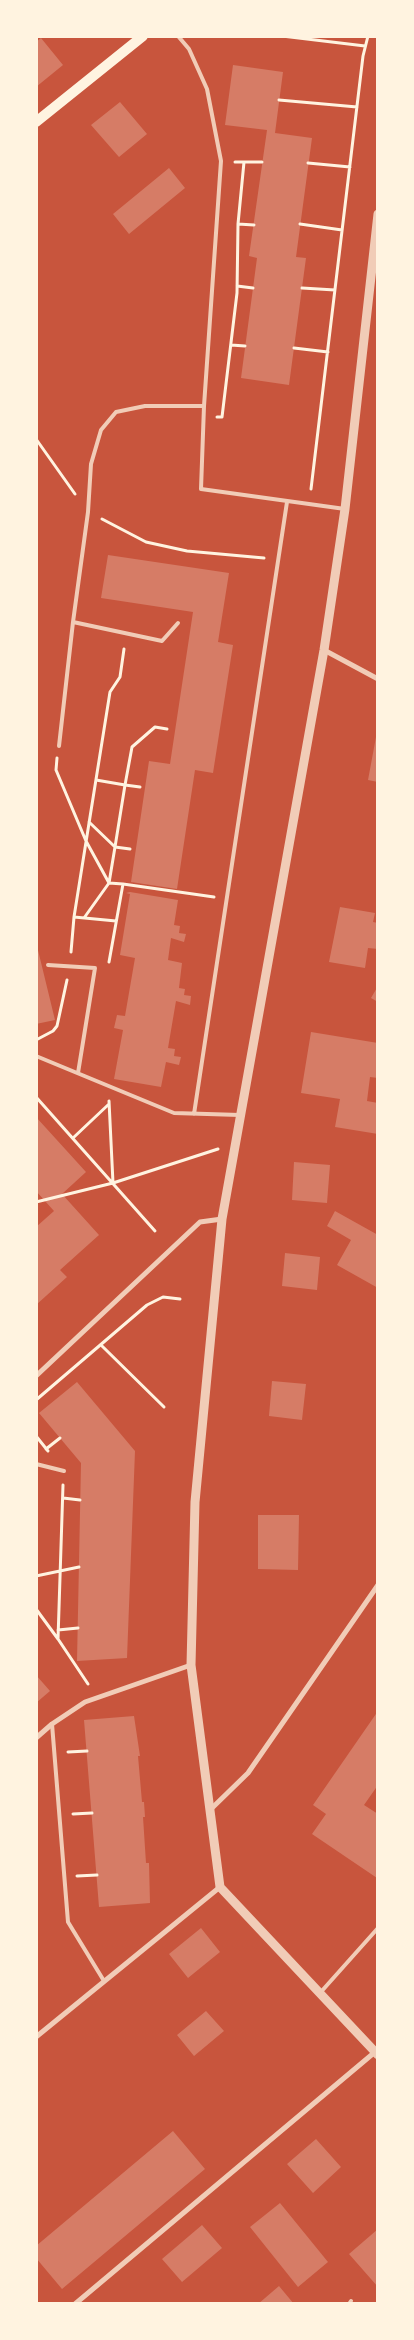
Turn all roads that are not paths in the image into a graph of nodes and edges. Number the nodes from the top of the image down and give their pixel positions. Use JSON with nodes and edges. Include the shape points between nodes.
{"nodes":[{"id":1,"x":143,"y":36,"type":"edge"},
{"id":2,"x":178,"y":36,"type":"edge"},
{"id":3,"x":36,"y":122,"type":"edge"},
{"id":4,"x":378,"y":214,"type":"edge"},
{"id":5,"x":204,"y":406,"type":"junction"},
{"id":6,"x":287,"y":502,"type":"junction"},
{"id":7,"x":345,"y":509,"type":"junction"},
{"id":8,"x":73,"y":622,"type":"junction"},
{"id":9,"x":178,"y":623,"type":"dead end"},
{"id":10,"x":324,"y":650,"type":"junction"},
{"id":11,"x":378,"y":679,"type":"edge"},
{"id":12,"x":59,"y":746,"type":"road end"},
{"id":13,"x":48,"y":965,"type":"dead end"},
{"id":14,"x":36,"y":1056,"type":"edge"},
{"id":15,"x":78,"y":1073,"type":"junction"},
{"id":16,"x":194,"y":1114,"type":"junction"},
{"id":17,"x":240,"y":1115,"type":"junction"},
{"id":18,"x":222,"y":1219,"type":"junction"},
{"id":19,"x":36,"y":1376,"type":"edge"},
{"id":20,"x":36,"y":1464,"type":"edge"},
{"id":21,"x":64,"y":1470,"type":"road end"},
{"id":22,"x":378,"y":1585,"type":"edge"},
{"id":23,"x":191,"y":1665,"type":"junction"},
{"id":24,"x":52,"y":1724,"type":"junction"},
{"id":25,"x":36,"y":1738,"type":"edge"},
{"id":26,"x":210,"y":1811,"type":"junction"},
{"id":27,"x":220,"y":1887,"type":"junction"},
{"id":28,"x":378,"y":1928,"type":"edge"},
{"id":29,"x":104,"y":1981,"type":"junction"},
{"id":30,"x":320,"y":1994,"type":"junction"},
{"id":31,"x":36,"y":2037,"type":"edge"},
{"id":32,"x":376,"y":2054,"type":"edge"},
{"id":33,"x":75,"y":2304,"type":"edge"}],
"edges":[{"from":1,"to":3,"type":"main road"},
{"from":2,"to":5,"type":"lane","via":[[189,49],[207,89],[221,161]]},
{"from":4,"to":7,"type":"street"},
{"from":5,"to":6,"type":"lane","via":[[201,489]]},
{"from":5,"to":8,"type":"lane","via":[[145,406],[116,412],[101,430],[90,464],[88,512]]},
{"from":6,"to":7,"type":"lane"},
{"from":6,"to":16,"type":"lane"},
{"from":7,"to":10,"type":"street"},
{"from":8,"to":9,"type":"lane","via":[[162,640]]},
{"from":8,"to":12,"type":"lane"},
{"from":10,"to":11,"type":"street"},
{"from":10,"to":17,"type":"street"},
{"from":13,"to":15,"type":"lane","via":[[94,968]]},
{"from":14,"to":15,"type":"lane"},
{"from":15,"to":16,"type":"lane","via":[[174,1113]]},
{"from":16,"to":17,"type":"lane"},
{"from":17,"to":18,"type":"street"},
{"from":18,"to":19,"type":"street","via":[[200,1222]]},
{"from":18,"to":23,"type":"street","via":[[195,1502]]},
{"from":20,"to":21,"type":"lane"},
{"from":22,"to":26,"type":"street","via":[[248,1773]]},
{"from":23,"to":24,"type":"street","via":[[85,1702]]},
{"from":23,"to":26,"type":"street"},
{"from":24,"to":25,"type":"street"},
{"from":24,"to":29,"type":"lane","via":[[68,1922]]},
{"from":26,"to":27,"type":"street"},
{"from":27,"to":29,"type":"street"},
{"from":27,"to":30,"type":"street"},
{"from":28,"to":30,"type":"lane"},
{"from":29,"to":31,"type":"street"},
{"from":30,"to":32,"type":"street"},
{"from":32,"to":33,"type":"street"}]}
